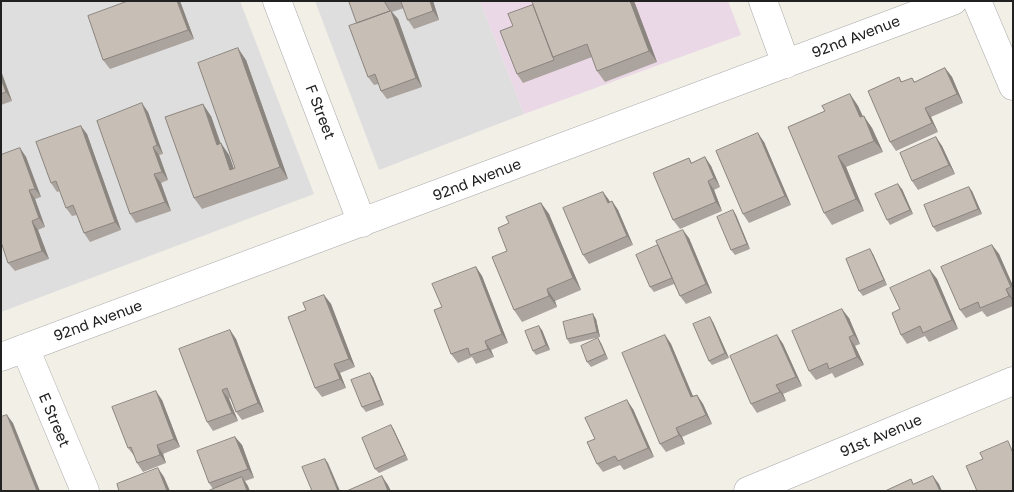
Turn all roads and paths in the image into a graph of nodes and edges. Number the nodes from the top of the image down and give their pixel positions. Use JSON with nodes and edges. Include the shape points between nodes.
{"nodes":[{"id":1,"x":277,"y":1,"type":"edge"},
{"id":2,"x":763,"y":1,"type":"edge"},
{"id":3,"x":953,"y":1,"type":"edge"},
{"id":4,"x":977,"y":1,"type":"edge"},
{"id":5,"x":786,"y":64,"type":"junction"},
{"id":6,"x":1013,"y":86,"type":"edge"},
{"id":7,"x":362,"y":223,"type":"junction"},
{"id":8,"x":13,"y":353,"type":"edge"},
{"id":9,"x":1013,"y":381,"type":"edge"},
{"id":10,"x":85,"y":491,"type":"edge"},
{"id":11,"x":748,"y":491,"type":"edge"}],
"edges":[{"from":1,"to":7,"type":"street","name":"F Street"},
{"from":2,"to":5,"type":"street"},
{"from":3,"to":5,"type":"street","name":"92nd Avenue"},
{"from":4,"to":6,"type":"street"},
{"from":5,"to":7,"type":"street","name":"92nd Avenue"},
{"from":7,"to":8,"type":"street","name":"92nd Avenue"},
{"from":8,"to":10,"type":"street","name":"E Street"},
{"from":9,"to":11,"type":"street","name":"91st Avenue"}]}
